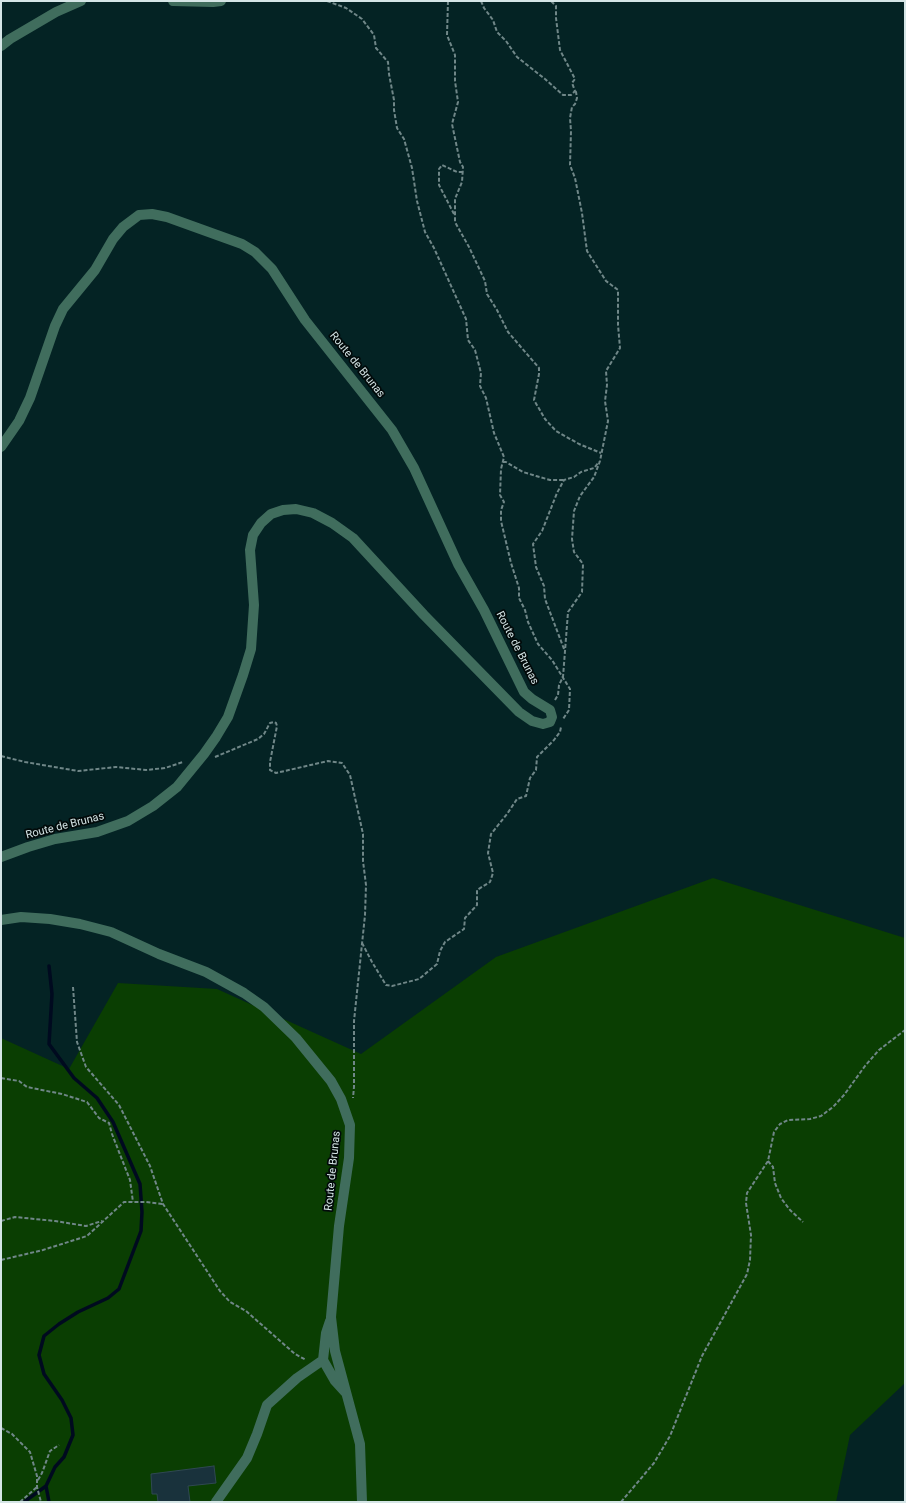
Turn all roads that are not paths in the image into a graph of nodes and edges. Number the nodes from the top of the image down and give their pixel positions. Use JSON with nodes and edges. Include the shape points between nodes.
{"nodes":[{"id":1,"x":81,"y":1,"type":"edge"},
{"id":2,"x":173,"y":1,"type":"edge"},
{"id":3,"x":221,"y":1,"type":"edge"},
{"id":4,"x":1,"y":46,"type":"edge"},
{"id":5,"x":1,"y":447,"type":"edge"},
{"id":6,"x":1,"y":857,"type":"edge"},
{"id":7,"x":1,"y":920,"type":"edge"},
{"id":8,"x":331,"y":1317,"type":"junction"},
{"id":9,"x":319,"y":1363,"type":"junction"},
{"id":10,"x":345,"y":1392,"type":"junction"},
{"id":11,"x":216,"y":1502,"type":"edge"},
{"id":12,"x":362,"y":1502,"type":"edge"}],
"edges":[{"from":1,"to":4,"type":"street","via":[[49,16]]},
{"from":2,"to":3,"type":"street"},
{"from":5,"to":6,"type":"street","name":"Route de Brunas","via":[[19,421],[30,398],[61,313],[95,270],[123,227],[139,215],[152,214],[242,244],[256,252],[272,269],[305,320],[392,430],[414,468],[458,564],[484,610],[524,692],[532,700],[550,710],[552,717],[550,722],[543,724],[532,721],[519,712],[353,538],[313,513],[283,510],[271,514],[253,535],[250,550],[254,605],[251,649],[228,717],[198,762],[177,787],[128,821],[97,832],[28,846]]},
{"from":7,"to":8,"type":"street","name":"Route de Brunas","via":[[20,917],[50,918],[111,932],[206,972],[244,992],[264,1007],[296,1038],[331,1081],[341,1099],[350,1125],[349,1158],[339,1226]]},
{"from":8,"to":9,"type":"street"},
{"from":8,"to":10,"type":"street","name":"Route de Brunas","via":[[335,1351]]},
{"from":9,"to":10,"type":"street"},
{"from":9,"to":11,"type":"street","via":[[297,1378],[267,1405],[247,1458]]},
{"from":10,"to":12,"type":"street","name":"Route de Brunas","via":[[360,1444]]}]}
